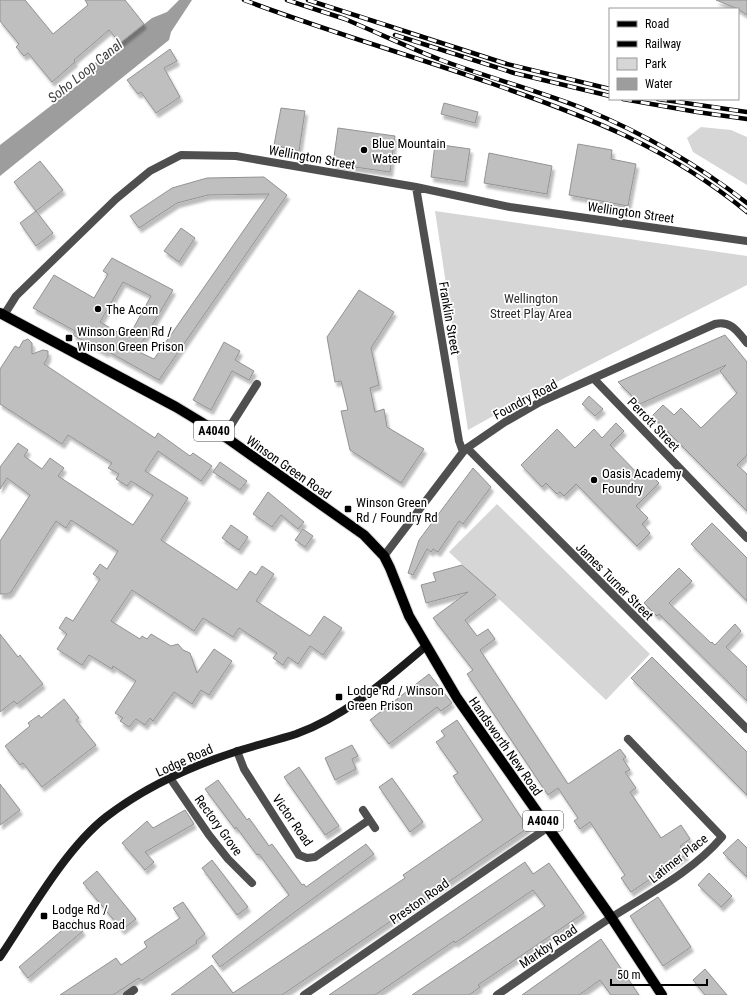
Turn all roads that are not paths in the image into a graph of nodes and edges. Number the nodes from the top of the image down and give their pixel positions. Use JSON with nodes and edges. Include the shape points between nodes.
{"nodes":[{"id":1,"x":416,"y":187,"type":"junction"},
{"id":2,"x":747,"y":241,"type":"edge"},
{"id":3,"x":2,"y":314,"type":"edge"},
{"id":4,"x":747,"y":343,"type":"edge"},
{"id":5,"x":594,"y":379,"type":"junction"},
{"id":6,"x":257,"y":384,"type":"dead end"},
{"id":7,"x":224,"y":436,"type":"junction"},
{"id":8,"x":465,"y":450,"type":"junction"},
{"id":9,"x":747,"y":538,"type":"edge"},
{"id":10,"x":384,"y":556,"type":"junction"},
{"id":11,"x":396,"y":582,"type":"joint"},
{"id":12,"x":426,"y":646,"type":"junction"},
{"id":13,"x":747,"y":729,"type":"edge"},
{"id":14,"x":628,"y":739,"type":"dead end"},
{"id":15,"x":237,"y":751,"type":"junction"},
{"id":16,"x":170,"y":778,"type":"junction"},
{"id":17,"x":362,"y":810,"type":"dead end"},
{"id":18,"x":369,"y":820,"type":"junction"},
{"id":19,"x":375,"y":828,"type":"dead end"},
{"id":20,"x":547,"y":828,"type":"junction"},
{"id":21,"x":252,"y":883,"type":"dead end"},
{"id":22,"x":611,"y":918,"type":"junction"},
{"id":23,"x":0,"y":957,"type":"edge"},
{"id":24,"x":304,"y":995,"type":"edge"},
{"id":25,"x":498,"y":995,"type":"edge"},
{"id":26,"x":662,"y":995,"type":"edge"}],
"edges":[{"from":1,"to":2,"type":"street","name":"Wellington Street","via":[[510,207]]},
{"from":1,"to":3,"type":"street","name":"Wellington Street","via":[[236,156],[182,155],[150,171],[116,199],[16,296]]},
{"from":1,"to":8,"type":"street","name":"Franklin Street","via":[[459,441]]},
{"from":3,"to":7,"type":"main road","name":"Winson Green Road","number":"A4040","via":[[176,407]]},
{"from":4,"to":5,"type":"street","name":"Foundry Road","via":[[733,327],[723,322]]},
{"from":5,"to":8,"type":"street","name":"Foundry Road","via":[[540,402],[505,422]]},
{"from":5,"to":9,"type":"street","name":"Perrott Street"},
{"from":6,"to":7,"type":"street"},
{"from":7,"to":10,"type":"main road","name":"Winson Green Road","number":"A4040","via":[[364,535]]},
{"from":8,"to":10,"type":"street","name":"Foundry Road"},
{"from":8,"to":13,"type":"street","name":"James Turner Street"},
{"from":10,"to":11,"type":"main road","name":"Winson Green Road","number":"A4040"},
{"from":11,"to":12,"type":"main road","name":"Handsworth New Road","number":"A4040"},
{"from":12,"to":15,"type":"street","name":"Lodge Road","via":[[348,708],[296,733]]},
{"from":12,"to":20,"type":"main road","name":"Handsworth New Road","number":"A4040","via":[[457,698]]},
{"from":14,"to":22,"type":"street","name":"Latimer Place","via":[[722,837],[710,852],[676,878]]},
{"from":15,"to":16,"type":"street","name":"Lodge Road"},
{"from":15,"to":18,"type":"street","name":"Victor Road","via":[[244,769],[300,855],[307,858],[315,857]]},
{"from":16,"to":21,"type":"street","name":"Rectory Grove","via":[[209,835]]},
{"from":16,"to":23,"type":"street","name":"Lodge Road","via":[[138,795],[87,834],[55,875]]},
{"from":17,"to":18,"type":"street"},
{"from":18,"to":19,"type":"street"},
{"from":20,"to":22,"type":"main road","name":"Handsworth New Road","number":"A4040"},
{"from":20,"to":24,"type":"street","name":"Preston Road"},
{"from":22,"to":25,"type":"street","name":"Markby Road"},
{"from":22,"to":26,"type":"main road","name":"Handsworth New Road","number":"A4040"}]}
